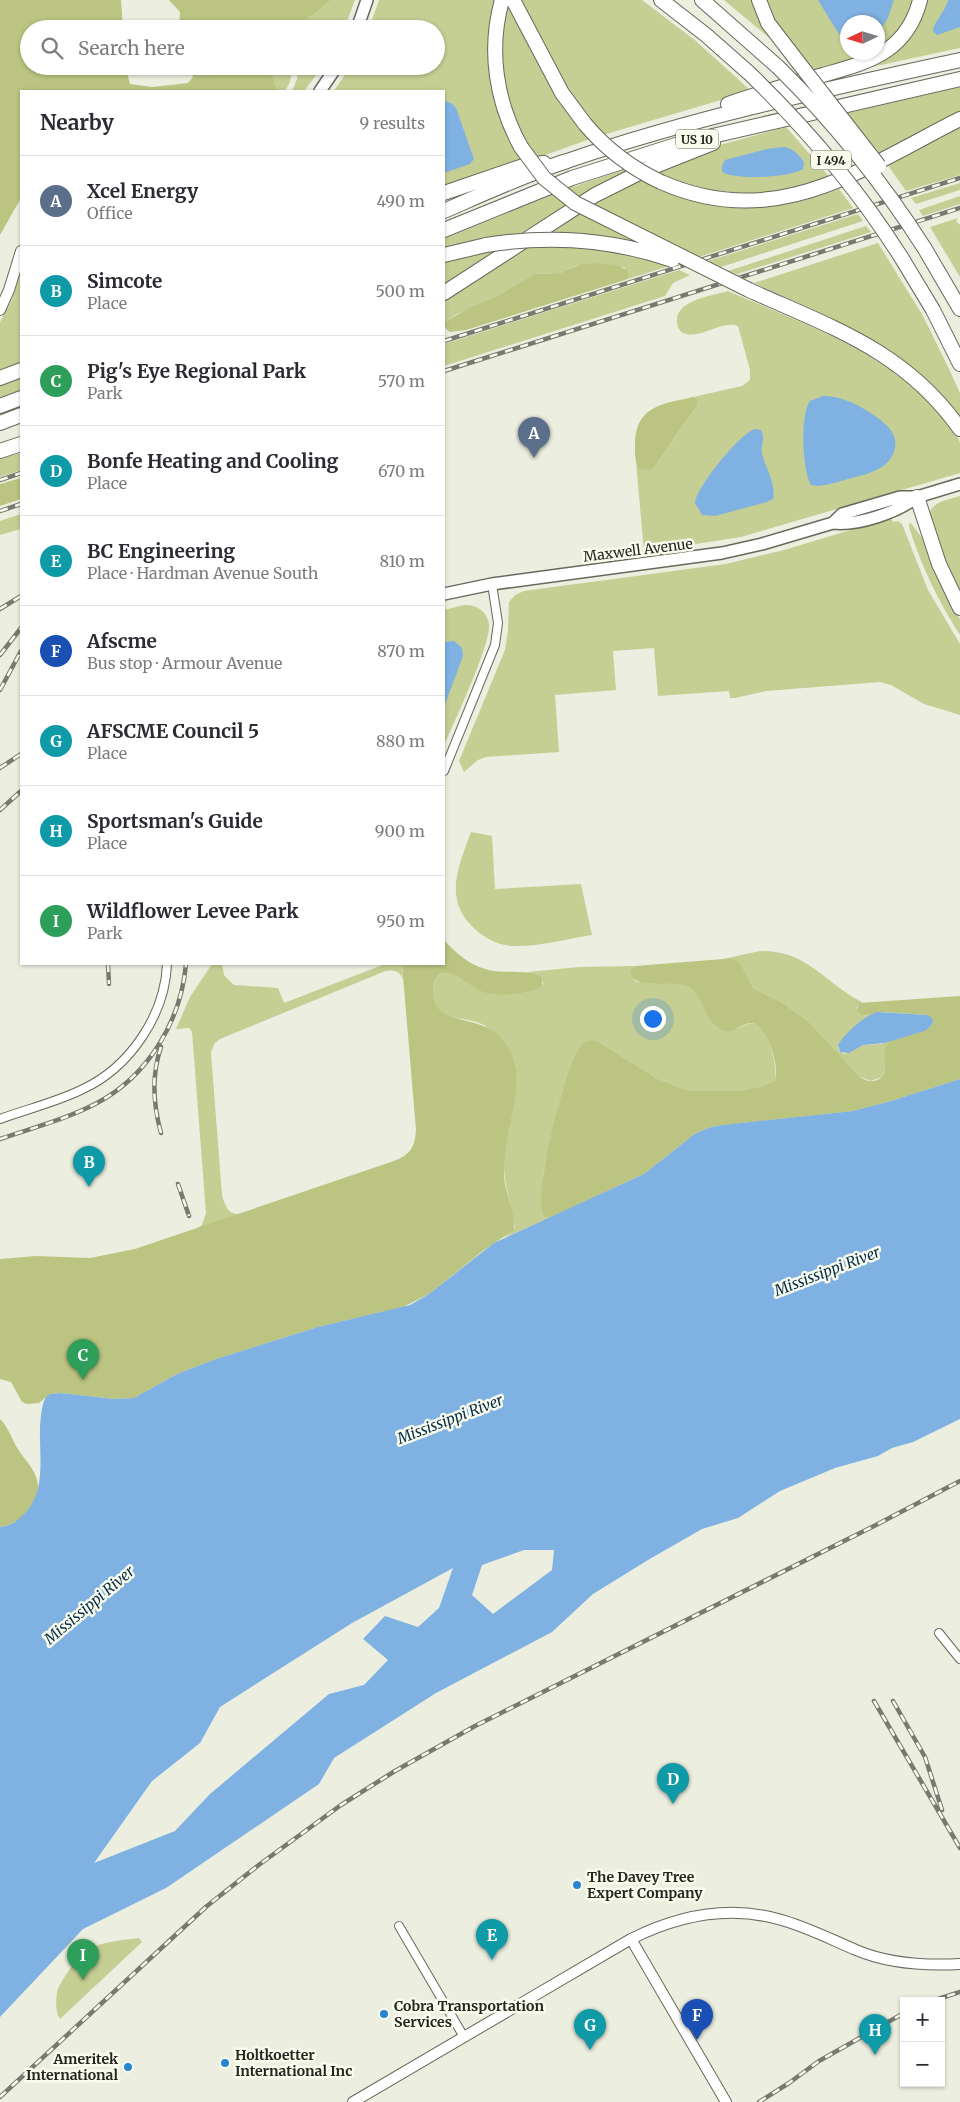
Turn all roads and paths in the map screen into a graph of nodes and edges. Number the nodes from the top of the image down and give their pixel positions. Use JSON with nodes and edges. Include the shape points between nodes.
{"nodes":[{"id":1,"x":367,"y":0,"type":"edge"},
{"id":2,"x":502,"y":0,"type":"edge"},
{"id":3,"x":661,"y":0,"type":"edge"},
{"id":4,"x":702,"y":0,"type":"edge"},
{"id":5,"x":759,"y":0,"type":"edge"},
{"id":6,"x":920,"y":0,"type":"edge"},
{"id":7,"x":515,"y":5,"type":"edge"},
{"id":8,"x":359,"y":20,"type":"edge"},
{"id":9,"x":960,"y":60,"type":"edge"},
{"id":10,"x":331,"y":75,"type":"edge"},
{"id":11,"x":960,"y":79,"type":"edge"},
{"id":12,"x":321,"y":90,"type":"edge"},
{"id":13,"x":960,"y":119,"type":"edge"},
{"id":14,"x":778,"y":120,"type":"junction"},
{"id":15,"x":639,"y":138,"type":"junction"},
{"id":16,"x":564,"y":161,"type":"junction"},
{"id":17,"x":445,"y":193,"type":"edge"},
{"id":18,"x":445,"y":211,"type":"edge"},
{"id":19,"x":445,"y":230,"type":"edge"},
{"id":20,"x":925,"y":249,"type":"junction"},
{"id":21,"x":20,"y":253,"type":"edge"},
{"id":22,"x":445,"y":255,"type":"edge"},
{"id":23,"x":750,"y":290,"type":"junction"},
{"id":24,"x":445,"y":292,"type":"edge"},
{"id":25,"x":960,"y":309,"type":"edge"},
{"id":26,"x":0,"y":310,"type":"edge"},
{"id":27,"x":960,"y":364,"type":"edge"},
{"id":28,"x":20,"y":370,"type":"edge"},
{"id":29,"x":0,"y":378,"type":"edge"},
{"id":30,"x":20,"y":398,"type":"edge"},
{"id":31,"x":0,"y":406,"type":"edge"},
{"id":32,"x":20,"y":416,"type":"edge"},
{"id":33,"x":0,"y":423,"type":"edge"},
{"id":34,"x":960,"y":429,"type":"edge"},
{"id":35,"x":20,"y":444,"type":"edge"},
{"id":36,"x":0,"y":451,"type":"edge"},
{"id":37,"x":960,"y":484,"type":"edge"},
{"id":38,"x":917,"y":497,"type":"junction"},
{"id":39,"x":492,"y":584,"type":"junction"},
{"id":40,"x":445,"y":594,"type":"edge"},
{"id":41,"x":960,"y":608,"type":"edge"},
{"id":42,"x":445,"y":769,"type":"edge"},
{"id":43,"x":167,"y":965,"type":"edge"},
{"id":44,"x":0,"y":1119,"type":"edge"},
{"id":45,"x":939,"y":1633,"type":"dead end"},
{"id":46,"x":960,"y":1660,"type":"edge"},
{"id":47,"x":399,"y":1926,"type":"dead end"},
{"id":48,"x":631,"y":1939,"type":"junction"},
{"id":49,"x":960,"y":1964,"type":"edge"},
{"id":50,"x":464,"y":2037,"type":"junction"},
{"id":51,"x":353,"y":2102,"type":"edge"},
{"id":52,"x":726,"y":2102,"type":"edge"}],
"edges":[{"from":1,"to":8,"type":"main road"},
{"from":2,"to":23,"type":"highway","bridge":true,"via":[[495,41],[497,81],[504,111],[521,148],[544,178],[575,203]]},
{"from":3,"to":27,"type":"highway","number":"I 494","bridge":true,"via":[[749,73],[832,162],[901,256]]},
{"from":4,"to":20,"type":"highway","number":"I 494","bridge":true,"via":[[778,67],[852,146]]},
{"from":5,"to":20,"type":"highway","bridge":true,"via":[[768,23],[887,176]]},
{"from":6,"to":15,"type":"highway","via":[[913,20],[900,38],[872,58],[744,98]]},
{"from":7,"to":13,"type":"highway","bridge":true,"via":[[562,93],[584,124],[607,148],[637,170],[696,194],[729,200],[801,195],[850,176]]},
{"from":9,"to":15,"type":"highway","number":"US 10","via":[[743,108]]},
{"from":10,"to":12,"type":"main road"},
{"from":11,"to":14,"type":"highway","number":"US 10"},
{"from":14,"to":19,"type":"highway","number":"US 10","via":[[631,159],[535,192]]},
{"from":14,"to":24,"type":"highway","via":[[665,161],[608,188],[562,214]]},
{"from":15,"to":16,"type":"highway","number":"US 10"},
{"from":16,"to":17,"type":"highway","via":[[526,165]]},
{"from":16,"to":18,"type":"highway","number":"US 10"},
{"from":20,"to":25,"type":"highway","number":"I 494"},
{"from":21,"to":26,"type":"street"},
{"from":22,"to":23,"type":"highway","bridge":true,"via":[[486,246],[550,240],[608,244],[665,258]]},
{"from":23,"to":34,"type":"highway","via":[[849,335],[890,358],[930,392]]},
{"from":28,"to":29,"type":"highway"},
{"from":30,"to":31,"type":"highway"},
{"from":32,"to":33,"type":"highway"},
{"from":35,"to":36,"type":"highway"},
{"from":37,"to":38,"type":"main road","name":"Maxwell Avenue"},
{"from":38,"to":39,"type":"main road","name":"Maxwell Avenue","via":[[904,508],[722,553]]},
{"from":38,"to":41,"type":"highway","via":[[938,564]]},
{"from":39,"to":40,"type":"main road","name":"Maxwell Avenue"},
{"from":39,"to":42,"type":"street","via":[[497,616],[495,645]]},
{"from":43,"to":44,"type":"street","via":[[162,993],[152,1020],[120,1063],[81,1090]]},
{"from":45,"to":46,"type":"street"},
{"from":47,"to":50,"type":"street"},
{"from":48,"to":49,"type":"street","via":[[659,1925],[681,1919],[740,1913],[796,1924],[890,1960],[925,1965]]},
{"from":48,"to":50,"type":"street"},
{"from":48,"to":52,"type":"street"},
{"from":50,"to":51,"type":"street"}]}
